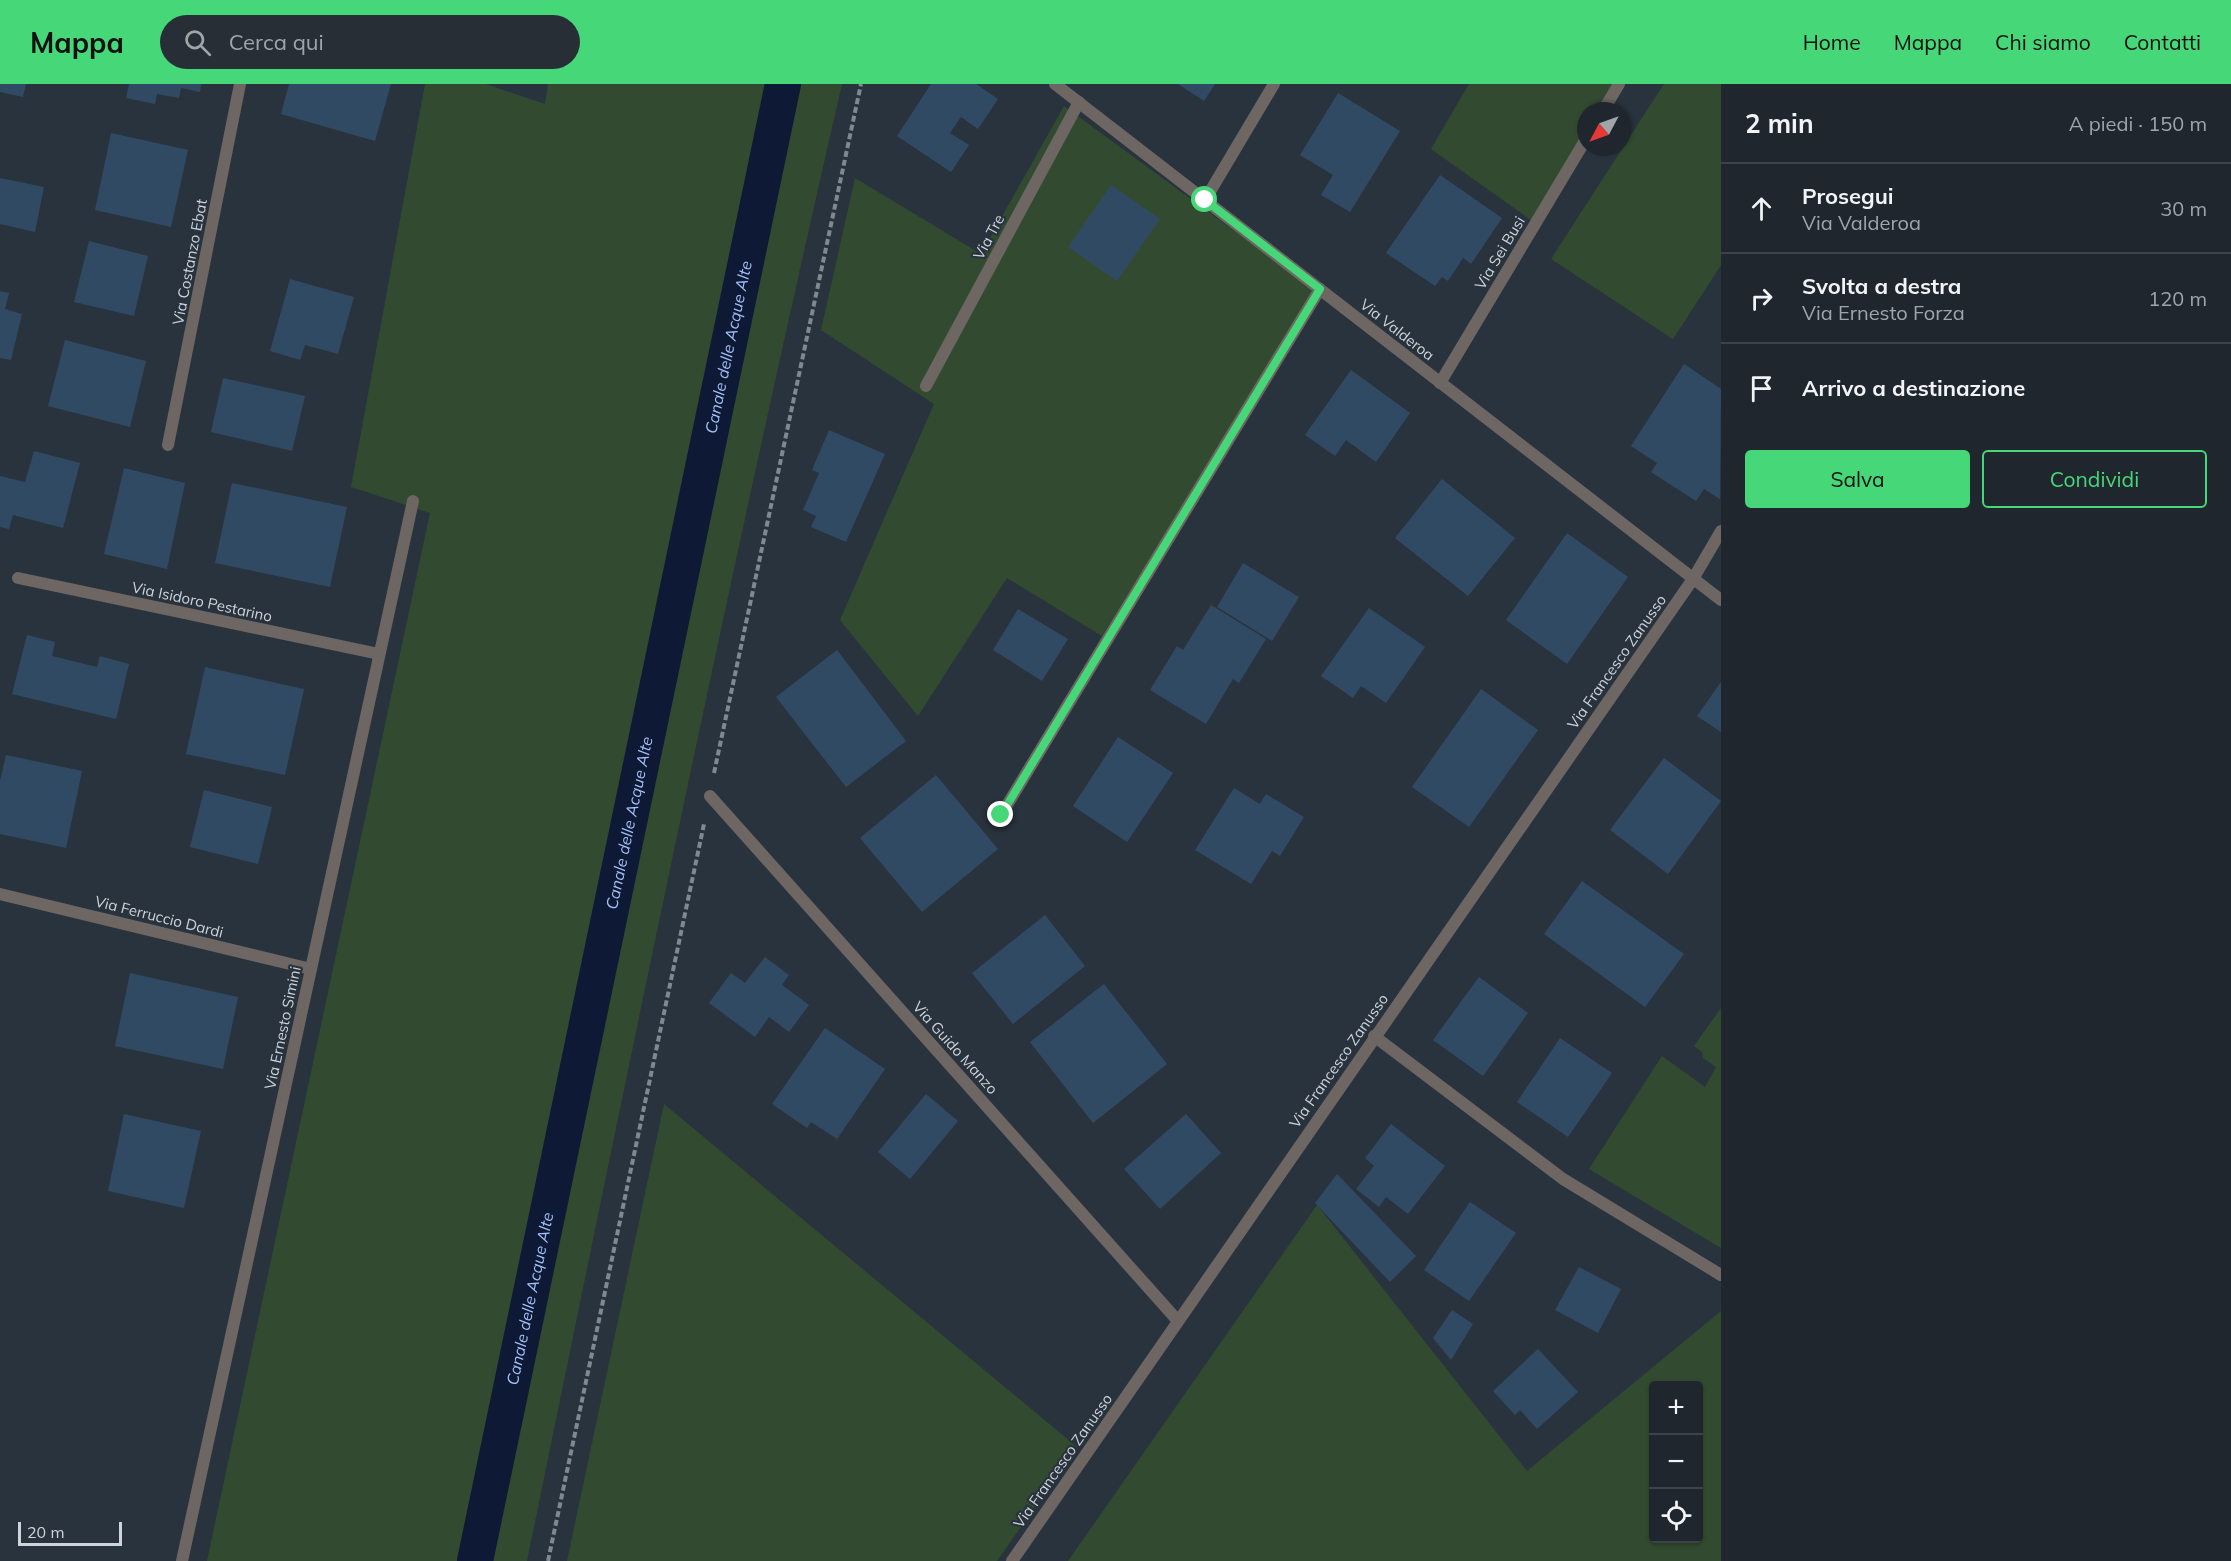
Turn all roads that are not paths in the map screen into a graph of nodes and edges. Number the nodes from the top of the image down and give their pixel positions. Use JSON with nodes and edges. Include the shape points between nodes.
{"nodes":[{"id":1,"x":240,"y":84,"type":"edge"},
{"id":2,"x":1055,"y":84,"type":"edge"},
{"id":3,"x":1274,"y":84,"type":"edge"},
{"id":4,"x":1619,"y":84,"type":"edge"},
{"id":5,"x":1079,"y":102,"type":"junction"},
{"id":6,"x":1608,"y":102,"type":"edge"},
{"id":7,"x":1577,"y":154,"type":"edge"},
{"id":8,"x":1205,"y":200,"type":"junction"},
{"id":9,"x":1320,"y":289,"type":"junction"},
{"id":10,"x":1440,"y":382,"type":"junction"},
{"id":11,"x":926,"y":386,"type":"dead end"},
{"id":12,"x":168,"y":445,"type":"dead end"},
{"id":13,"x":413,"y":501,"type":"dead end"},
{"id":14,"x":1721,"y":531,"type":"edge"},
{"id":15,"x":18,"y":578,"type":"dead end"},
{"id":16,"x":1693,"y":579,"type":"junction"},
{"id":17,"x":1721,"y":600,"type":"edge"},
{"id":18,"x":379,"y":654,"type":"junction"},
{"id":19,"x":710,"y":796,"type":"dead end"},
{"id":20,"x":1001,"y":815,"type":"dead end"},
{"id":21,"x":0,"y":894,"type":"edge"},
{"id":22,"x":311,"y":969,"type":"junction"},
{"id":23,"x":1374,"y":1036,"type":"junction"},
{"id":24,"x":1721,"y":1275,"type":"edge"},
{"id":25,"x":1178,"y":1321,"type":"junction"},
{"id":26,"x":182,"y":1561,"type":"edge"},
{"id":27,"x":1012,"y":1561,"type":"edge"}],
"edges":[{"from":1,"to":12,"type":"street","name":"Via Costanzo Ebat"},
{"from":2,"to":5,"type":"street","name":"Via Valderoa"},
{"from":3,"to":8,"type":"street"},
{"from":4,"to":6,"type":"street"},
{"from":5,"to":8,"type":"street","name":"Via Valderoa"},
{"from":5,"to":11,"type":"street","name":"Via Tre"},
{"from":7,"to":10,"type":"street","name":"Via Sei Busi"},
{"from":8,"to":9,"type":"street","name":"Via Valderoa"},
{"from":9,"to":10,"type":"street","name":"Via Valderoa"},
{"from":9,"to":20,"type":"street"},
{"from":10,"to":16,"type":"street","name":"Via Valderoa"},
{"from":13,"to":18,"type":"street","name":"Via Ernesto Simini"},
{"from":14,"to":16,"type":"street","name":"Via Francesco Zanusso"},
{"from":15,"to":18,"type":"street","name":"Via Isidoro Pestarino"},
{"from":16,"to":17,"type":"street","name":"Via Valderoa"},
{"from":16,"to":23,"type":"street","name":"Via Francesco Zanusso"},
{"from":18,"to":22,"type":"street","name":"Via Ernesto Simini"},
{"from":19,"to":25,"type":"street","name":"Via Guido Manzo"},
{"from":21,"to":22,"type":"street","name":"Via Ferruccio Dardi"},
{"from":22,"to":26,"type":"street","name":"Via Ernesto Simini"},
{"from":23,"to":24,"type":"street","via":[[1563,1179]]},
{"from":23,"to":25,"type":"street","name":"Via Francesco Zanusso"},
{"from":25,"to":27,"type":"street","name":"Via Francesco Zanusso"}]}
